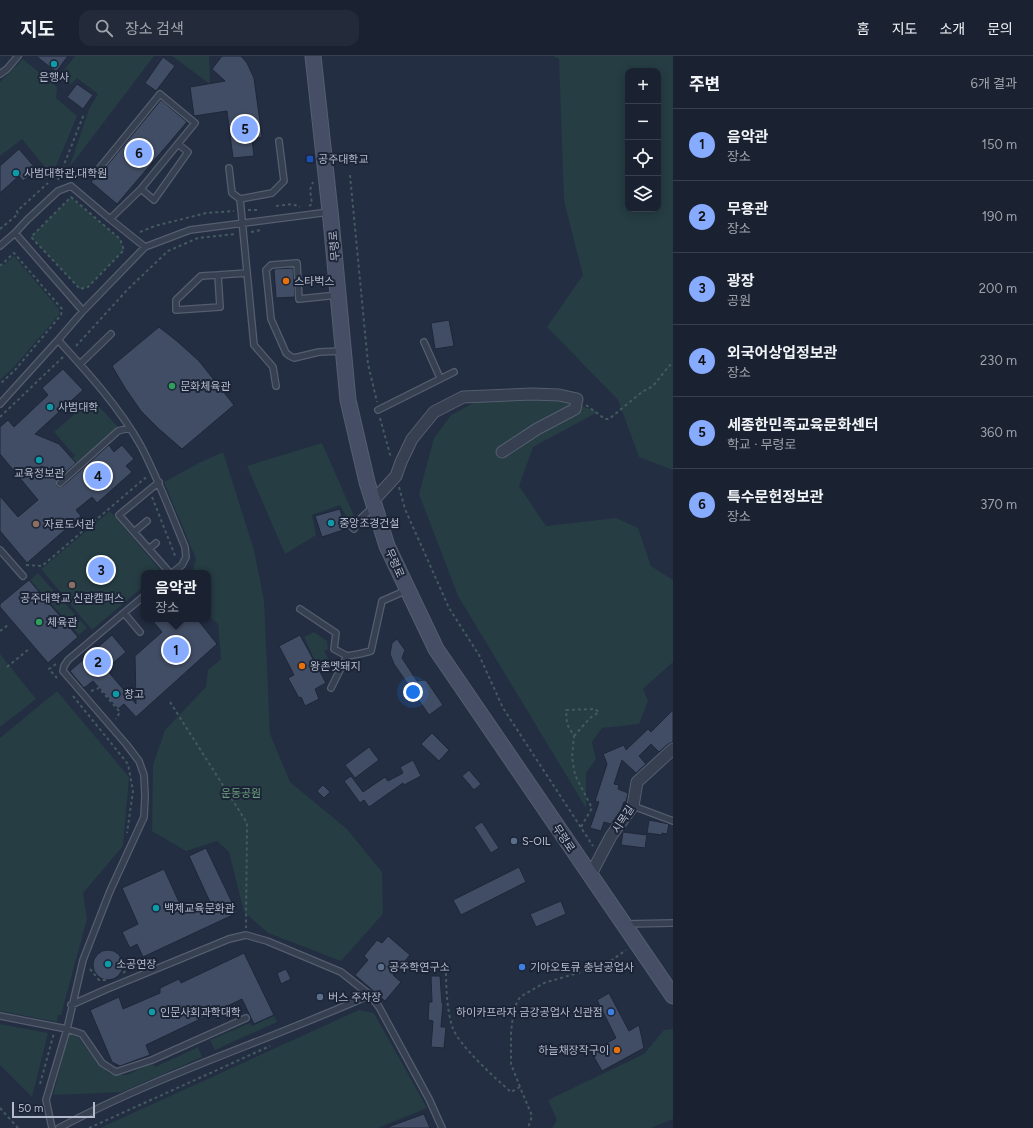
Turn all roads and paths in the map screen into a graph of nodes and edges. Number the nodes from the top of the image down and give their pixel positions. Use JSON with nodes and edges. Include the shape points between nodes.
{"nodes":[{"id":1,"x":18,"y":56,"type":"edge"},
{"id":2,"x":313,"y":56,"type":"edge"},
{"id":3,"x":0,"y":74,"type":"edge"},
{"id":4,"x":84,"y":114,"type":"dead end"},
{"id":5,"x":279,"y":141,"type":"dead end"},
{"id":6,"x":178,"y":144,"type":"junction"},
{"id":7,"x":229,"y":168,"type":"dead end"},
{"id":8,"x":98,"y":170,"type":"dead end"},
{"id":9,"x":350,"y":175,"type":"dead end"},
{"id":10,"x":315,"y":177,"type":"dead end"},
{"id":11,"x":58,"y":180,"type":"dead end"},
{"id":12,"x":48,"y":183,"type":"dead end"},
{"id":13,"x":141,"y":188,"type":"junction"},
{"id":14,"x":240,"y":199,"type":"junction"},
{"id":15,"x":276,"y":206,"type":"dead end"},
{"id":16,"x":260,"y":210,"type":"dead end"},
{"id":17,"x":241,"y":211,"type":"junction"},
{"id":18,"x":330,"y":212,"type":"junction"},
{"id":19,"x":110,"y":219,"type":"junction"},
{"id":20,"x":242,"y":223,"type":"junction"},
{"id":21,"x":0,"y":229,"type":"edge"},
{"id":22,"x":264,"y":230,"type":"dead end"},
{"id":23,"x":140,"y":232,"type":"dead end"},
{"id":24,"x":15,"y":233,"type":"junction"},
{"id":25,"x":243,"y":233,"type":"junction"},
{"id":26,"x":0,"y":246,"type":"edge"},
{"id":27,"x":145,"y":247,"type":"junction"},
{"id":28,"x":0,"y":266,"type":"edge"},
{"id":29,"x":247,"y":272,"type":"junction"},
{"id":30,"x":218,"y":275,"type":"junction"},
{"id":31,"x":80,"y":289,"type":"joint"},
{"id":32,"x":338,"y":295,"type":"junction"},
{"id":33,"x":83,"y":311,"type":"junction"},
{"id":34,"x":111,"y":334,"type":"dead end"},
{"id":35,"x":58,"y":340,"type":"junction"},
{"id":36,"x":424,"y":342,"type":"dead end"},
{"id":37,"x":76,"y":346,"type":"dead end"},
{"id":38,"x":343,"y":351,"type":"junction"},
{"id":39,"x":63,"y":357,"type":"dead end"},
{"id":40,"x":673,"y":363,"type":"edge"},
{"id":41,"x":80,"y":364,"type":"junction"},
{"id":42,"x":454,"y":372,"type":"dead end"},
{"id":43,"x":440,"y":378,"type":"junction"},
{"id":44,"x":0,"y":384,"type":"edge"},
{"id":45,"x":276,"y":386,"type":"dead end"},
{"id":46,"x":577,"y":399,"type":"junction"},
{"id":47,"x":0,"y":404,"type":"edge"},
{"id":48,"x":378,"y":410,"type":"junction"},
{"id":49,"x":0,"y":417,"type":"edge"},
{"id":50,"x":129,"y":428,"type":"junction"},
{"id":51,"x":502,"y":452,"type":"dead end"},
{"id":52,"x":396,"y":476,"type":"junction"},
{"id":53,"x":159,"y":482,"type":"junction"},
{"id":54,"x":60,"y":483,"type":"dead end"},
{"id":55,"x":374,"y":503,"type":"junction"},
{"id":56,"x":147,"y":521,"type":"dead end"},
{"id":57,"x":92,"y":522,"type":"dead end"},
{"id":58,"x":347,"y":522,"type":"dead end"},
{"id":59,"x":134,"y":532,"type":"junction"},
{"id":60,"x":156,"y":543,"type":"dead end"},
{"id":61,"x":148,"y":549,"type":"junction"},
{"id":62,"x":0,"y":550,"type":"edge"},
{"id":63,"x":23,"y":563,"type":"dead end"},
{"id":64,"x":168,"y":570,"type":"edge"},
{"id":65,"x":175,"y":570,"type":"edge"},
{"id":66,"x":23,"y":576,"type":"dead end"},
{"id":67,"x":407,"y":590,"type":"junction"},
{"id":68,"x":141,"y":599,"type":"edge"},
{"id":69,"x":300,"y":609,"type":"dead end"},
{"id":70,"x":124,"y":613,"type":"junction"},
{"id":71,"x":8,"y":625,"type":"dead end"},
{"id":72,"x":0,"y":631,"type":"edge"},
{"id":73,"x":140,"y":632,"type":"dead end"},
{"id":74,"x":29,"y":649,"type":"dead end"},
{"id":75,"x":347,"y":656,"type":"junction"},
{"id":76,"x":7,"y":667,"type":"dead end"},
{"id":77,"x":49,"y":670,"type":"dead end"},
{"id":78,"x":58,"y":680,"type":"dead end"},
{"id":79,"x":332,"y":688,"type":"dead end"},
{"id":80,"x":68,"y":691,"type":"dead end"},
{"id":81,"x":83,"y":694,"type":"junction"},
{"id":82,"x":170,"y":702,"type":"dead end"},
{"id":83,"x":114,"y":722,"type":"dead end"},
{"id":84,"x":574,"y":736,"type":"junction"},
{"id":85,"x":673,"y":749,"type":"edge"},
{"id":86,"x":633,"y":806,"type":"junction"},
{"id":87,"x":673,"y":821,"type":"edge"},
{"id":88,"x":581,"y":827,"type":"junction"},
{"id":89,"x":127,"y":834,"type":"dead end"},
{"id":90,"x":600,"y":857,"type":"junction"},
{"id":91,"x":590,"y":876,"type":"junction"},
{"id":92,"x":673,"y":923,"type":"edge"},
{"id":93,"x":622,"y":924,"type":"junction"},
{"id":94,"x":246,"y":935,"type":"junction"},
{"id":95,"x":636,"y":943,"type":"junction"},
{"id":96,"x":446,"y":962,"type":"dead end"},
{"id":97,"x":92,"y":963,"type":"dead end"},
{"id":98,"x":142,"y":967,"type":"dead end"},
{"id":99,"x":120,"y":977,"type":"dead end"},
{"id":100,"x":111,"y":980,"type":"dead end"},
{"id":101,"x":370,"y":995,"type":"junction"},
{"id":102,"x":673,"y":996,"type":"edge"},
{"id":103,"x":71,"y":1005,"type":"junction"},
{"id":104,"x":0,"y":1016,"type":"edge"},
{"id":105,"x":246,"y":1018,"type":"dead end"},
{"id":106,"x":67,"y":1029,"type":"junction"},
{"id":107,"x":54,"y":1033,"type":"dead end"},
{"id":108,"x":272,"y":1046,"type":"dead end"},
{"id":109,"x":40,"y":1084,"type":"dead end"},
{"id":110,"x":520,"y":1087,"type":"junction"},
{"id":111,"x":0,"y":1108,"type":"edge"},
{"id":112,"x":18,"y":1128,"type":"edge"},
{"id":113,"x":52,"y":1128,"type":"edge"},
{"id":114,"x":59,"y":1128,"type":"edge"},
{"id":115,"x":89,"y":1128,"type":"edge"},
{"id":116,"x":442,"y":1128,"type":"edge"},
{"id":117,"x":528,"y":1128,"type":"edge"}],
"edges":[{"from":1,"to":3,"type":"lane"},
{"from":2,"to":18,"type":"main road","name":"무령로"},
{"from":4,"to":11,"type":"path"},
{"from":5,"to":14,"type":"lane","via":[[284,181],[272,193]]},
{"from":6,"to":8,"type":"lane","via":[[195,122],[160,94]]},
{"from":6,"to":13,"type":"lane"},
{"from":6,"to":13,"type":"lane","via":[[188,152],[154,200]]},
{"from":7,"to":14,"type":"lane","via":[[232,193]]},
{"from":9,"to":48,"type":"path","via":[[368,364]]},
{"from":10,"to":15,"type":"path","via":[[310,190],[312,204],[305,209],[292,204]]},
{"from":12,"to":21,"type":"path"},
{"from":13,"to":19,"type":"lane"},
{"from":14,"to":17,"type":"lane"},
{"from":16,"to":17,"type":"path"},
{"from":17,"to":20,"type":"lane"},
{"from":17,"to":23,"type":"path","via":[[206,213]]},
{"from":18,"to":20,"type":"lane"},
{"from":18,"to":32,"type":"main road","name":"무령로"},
{"from":19,"to":24,"type":"lane","via":[[71,186],[58,191]]},
{"from":19,"to":27,"type":"lane"},
{"from":20,"to":25,"type":"lane"},
{"from":20,"to":27,"type":"lane","via":[[190,230]]},
{"from":22,"to":25,"type":"path"},
{"from":24,"to":26,"type":"lane"},
{"from":24,"to":33,"type":"lane"},
{"from":25,"to":29,"type":"lane"},
{"from":25,"to":37,"type":"path","via":[[198,238],[168,251],[128,289]]},
{"from":27,"to":33,"type":"lane"},
{"from":28,"to":44,"type":"path","via":[[14,253],[62,309],[61,315]]},
{"from":29,"to":30,"type":"lane"},
{"from":29,"to":45,"type":"lane","via":[[254,345],[273,367]]},
{"from":30,"to":30,"type":"lane","via":[[201,276],[176,300],[176,310],[220,307]]},
{"from":31,"to":31,"type":"path","via":[[88,287],[124,250],[120,239],[71,197],[31,237]]},
{"from":32,"to":38,"type":"main road","name":"무령로"},
{"from":32,"to":38,"type":"lane","via":[[299,299],[296,263],[271,265],[266,270],[271,319],[286,353],[294,358],[319,352]]},
{"from":33,"to":35,"type":"lane"},
{"from":34,"to":41,"type":"lane"},
{"from":35,"to":41,"type":"lane"},
{"from":35,"to":47,"type":"lane"},
{"from":36,"to":43,"type":"lane"},
{"from":38,"to":55,"type":"main road","name":"무령로","via":[[348,400]]},
{"from":39,"to":49,"type":"path"},
{"from":40,"to":46,"type":"path","via":[[653,386],[609,419],[605,419]]},
{"from":41,"to":50,"type":"lane"},
{"from":42,"to":43,"type":"lane"},
{"from":43,"to":48,"type":"lane"},
{"from":46,"to":51,"type":"street","via":[[575,409],[537,429]]},
{"from":46,"to":52,"type":"street","via":[[539,394],[463,397],[434,412],[412,439]]},
{"from":48,"to":52,"type":"path"},
{"from":50,"to":53,"type":"lane"},
{"from":50,"to":54,"type":"lane","via":[[118,431]]},
{"from":52,"to":55,"type":"street"},
{"from":52,"to":88,"type":"path","via":[[405,509],[449,608],[479,655],[503,708]]},
{"from":53,"to":59,"type":"lane","via":[[119,515]]},
{"from":53,"to":65,"type":"lane","via":[[185,547],[186,557]]},
{"from":55,"to":58,"type":"lane","via":[[354,529]]},
{"from":55,"to":67,"type":"main road","name":"무령로","via":[[387,546]]},
{"from":56,"to":59,"type":"lane"},
{"from":57,"to":63,"type":"path","via":[[42,566],[26,566]]},
{"from":59,"to":61,"type":"lane"},
{"from":60,"to":61,"type":"lane"},
{"from":61,"to":64,"type":"lane"},
{"from":62,"to":66,"type":"lane"},
{"from":67,"to":75,"type":"lane","via":[[382,601],[372,651]]},
{"from":67,"to":91,"type":"main road","name":"무령로","via":[[436,649]]},
{"from":68,"to":70,"type":"lane"},
{"from":69,"to":75,"type":"lane","via":[[336,633],[334,649]]},
{"from":70,"to":73,"type":"lane"},
{"from":70,"to":81,"type":"lane","via":[[64,666],[63,671]]},
{"from":71,"to":72,"type":"path"},
{"from":74,"to":76,"type":"path"},
{"from":75,"to":79,"type":"lane"},
{"from":77,"to":78,"type":"path"},
{"from":80,"to":89,"type":"path","via":[[128,764],[133,791]]},
{"from":81,"to":83,"type":"path","via":[[98,688],[120,712]]},
{"from":81,"to":103,"type":"lane","via":[[139,762],[144,775],[145,796],[144,817],[82,960]]},
{"from":82,"to":94,"type":"path","via":[[247,823]]},
{"from":84,"to":84,"type":"path","via":[[567,724],[566,710],[595,709],[599,712]]},
{"from":84,"to":88,"type":"path","via":[[572,757],[575,775],[592,808]]},
{"from":85,"to":86,"type":"street","name":"시목길","via":[[637,782]]},
{"from":86,"to":87,"type":"lane"},
{"from":86,"to":90,"type":"street","name":"시목길","via":[[611,836]]},
{"from":88,"to":90,"type":"path"},
{"from":90,"to":91,"type":"street","name":"시목길"},
{"from":91,"to":93,"type":"main road","name":"무령로"},
{"from":92,"to":93,"type":"lane"},
{"from":93,"to":95,"type":"main road","name":"무령로"},
{"from":94,"to":101,"type":"lane","via":[[342,972]]},
{"from":94,"to":103,"type":"lane"},
{"from":95,"to":102,"type":"main road","name":"무령로"},
{"from":95,"to":110,"type":"path","via":[[605,965],[544,983],[520,997],[514,1008],[511,1032],[512,1064]]},
{"from":96,"to":110,"type":"path","via":[[452,1027],[462,1043],[505,1087],[511,1092]]},
{"from":97,"to":100,"type":"path","via":[[90,969],[99,980]]},
{"from":98,"to":99,"type":"path","via":[[130,968]]},
{"from":101,"to":114,"type":"lane","via":[[212,1059],[89,1112]]},
{"from":101,"to":116,"type":"lane","via":[[429,1099]]},
{"from":103,"to":106,"type":"lane"},
{"from":104,"to":106,"type":"lane"},
{"from":105,"to":106,"type":"lane","via":[[152,1060],[116,1072],[102,1063],[82,1034]]},
{"from":106,"to":113,"type":"lane","via":[[46,1100]]},
{"from":107,"to":109,"type":"path"},
{"from":108,"to":115,"type":"path"},
{"from":110,"to":117,"type":"path","via":[[532,1116]]},
{"from":111,"to":112,"type":"path"}]}
